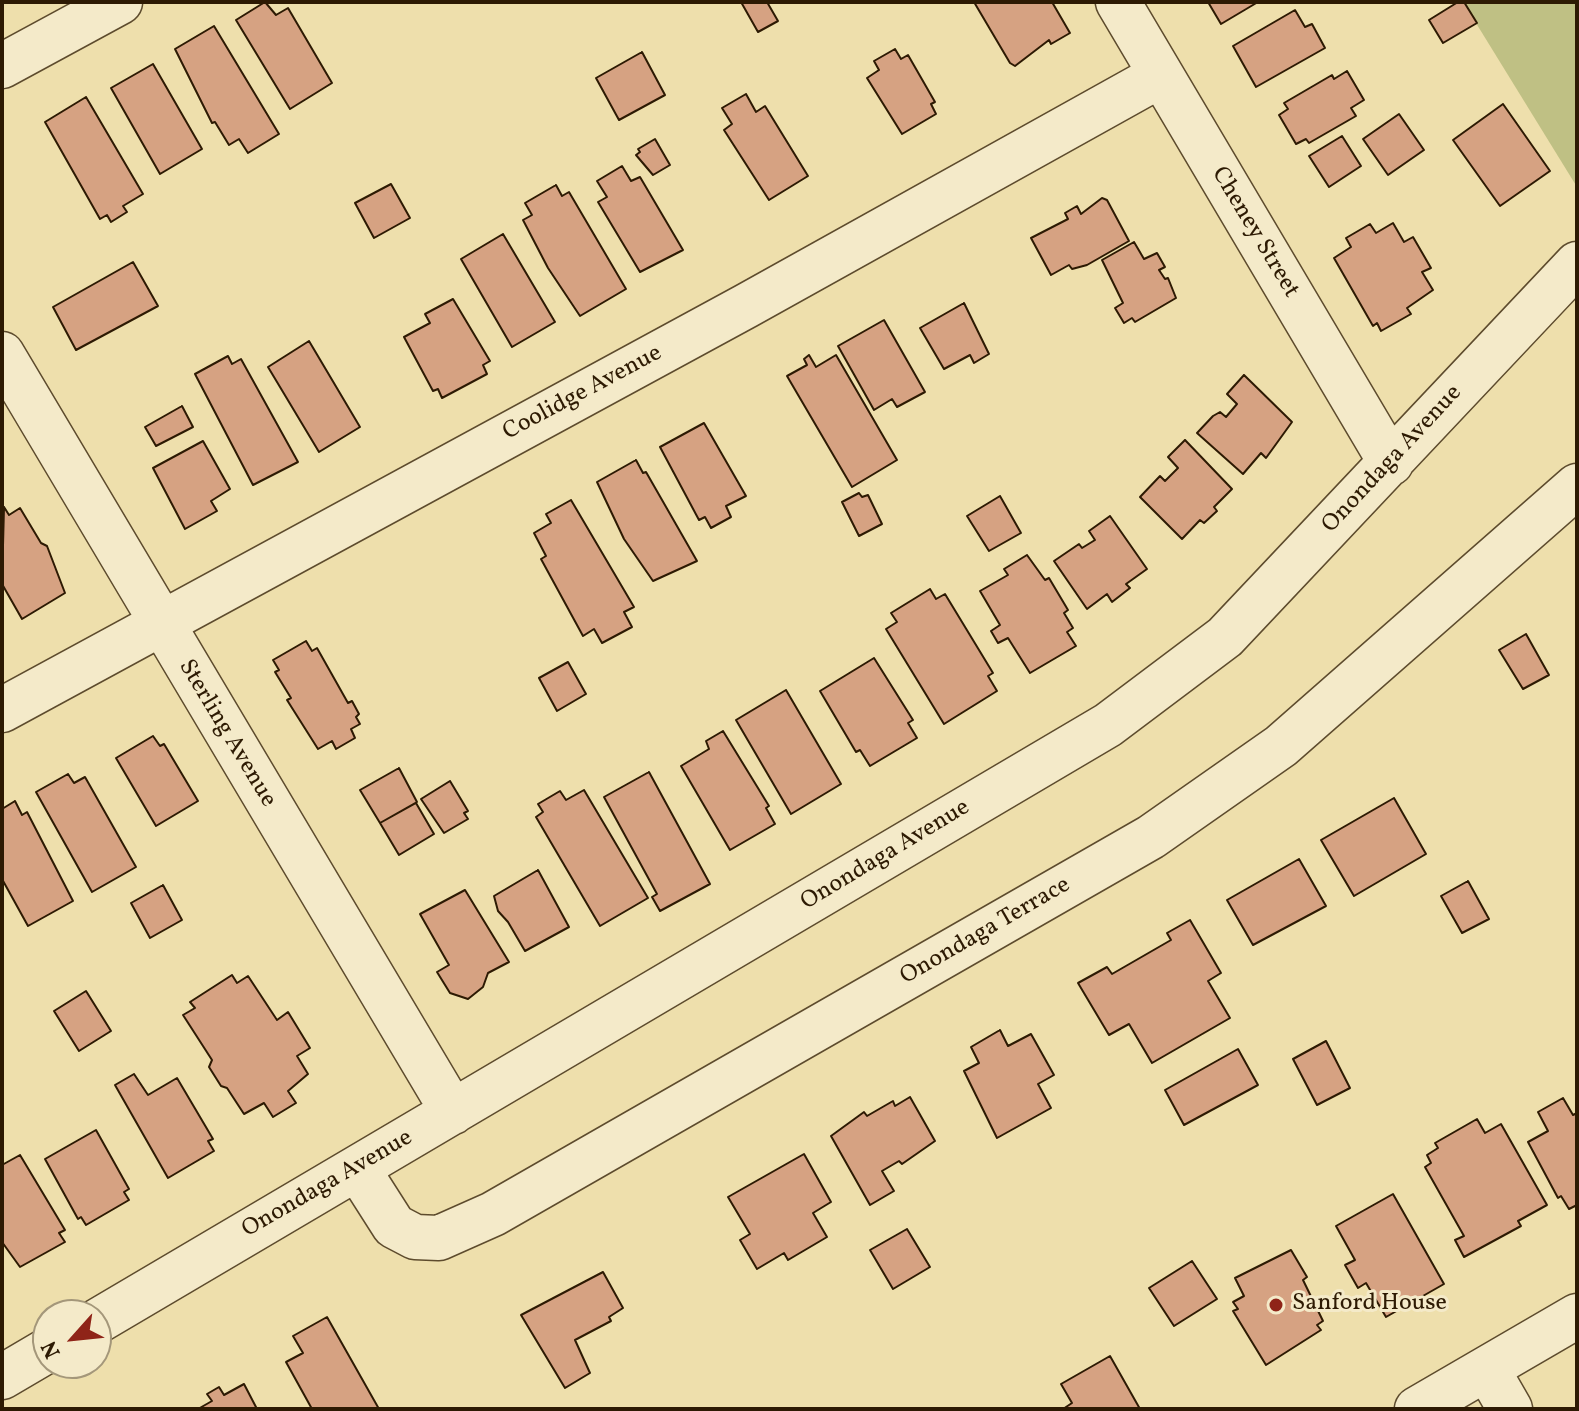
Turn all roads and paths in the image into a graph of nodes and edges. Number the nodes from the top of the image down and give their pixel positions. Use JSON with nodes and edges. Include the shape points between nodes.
{"nodes":[{"id":1,"x":120,"y":2,"type":"edge"},
{"id":2,"x":1118,"y":2,"type":"edge"},
{"id":3,"x":2,"y":66,"type":"edge"},
{"id":4,"x":1161,"y":75,"type":"junction"},
{"id":5,"x":1577,"y":264,"type":"edge"},
{"id":6,"x":2,"y":354,"type":"edge"},
{"id":7,"x":1391,"y":463,"type":"junction"},
{"id":8,"x":1577,"y":486,"type":"edge"},
{"id":9,"x":159,"y":623,"type":"junction"},
{"id":10,"x":2,"y":710,"type":"edge"},
{"id":11,"x":453,"y":1112,"type":"junction"},
{"id":12,"x":357,"y":1168,"type":"junction"},
{"id":13,"x":112,"y":1313,"type":"edge"},
{"id":14,"x":1577,"y":1316,"type":"edge"},
{"id":15,"x":32,"y":1359,"type":"edge"},
{"id":16,"x":1487,"y":1369,"type":"junction"},
{"id":17,"x":2,"y":1377,"type":"edge"},
{"id":18,"x":1417,"y":1409,"type":"edge"},
{"id":19,"x":1510,"y":1409,"type":"edge"}],
"edges":[{"from":1,"to":3,"type":"street"},
{"from":2,"to":4,"type":"street","name":"Cheney Street"},
{"from":4,"to":7,"type":"street","name":"Cheney Street"},
{"from":4,"to":9,"type":"street","name":"Coolidge Avenue"},
{"from":5,"to":7,"type":"street","name":"Onondaga Avenue"},
{"from":6,"to":9,"type":"street","name":"Sterling Avenue"},
{"from":7,"to":11,"type":"street","name":"Onondaga Avenue","via":[[1225,637],[1108,725]]},
{"from":8,"to":12,"type":"street","name":"Onondaga Terrace","via":[[1281,746],[1151,837],[493,1214],[439,1238],[415,1237],[394,1226]]},
{"from":9,"to":10,"type":"street","name":"Coolidge Avenue"},
{"from":9,"to":11,"type":"street","name":"Sterling Avenue"},
{"from":11,"to":12,"type":"street","name":"Onondaga Avenue"},
{"from":12,"to":13,"type":"street","name":"Onondaga Avenue"},
{"from":14,"to":16,"type":"street"},
{"from":15,"to":17,"type":"street"},
{"from":16,"to":18,"type":"street"},
{"from":16,"to":19,"type":"street"}]}
